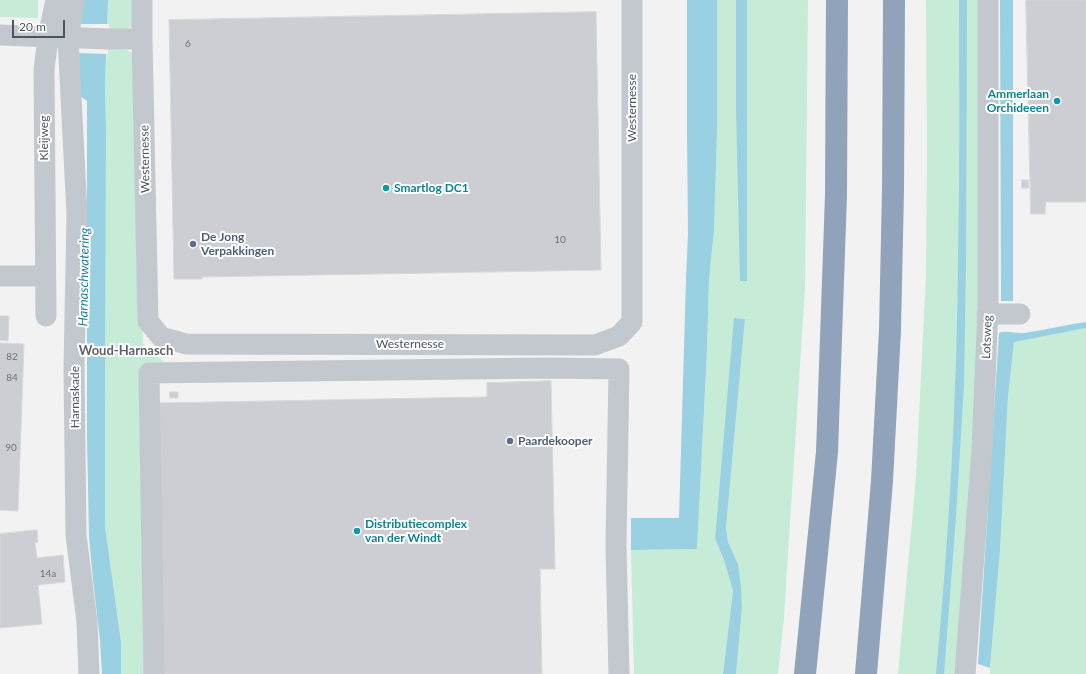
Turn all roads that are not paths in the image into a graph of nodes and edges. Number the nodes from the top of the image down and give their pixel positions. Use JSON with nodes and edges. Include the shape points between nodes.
{"nodes":[{"id":1,"x":56,"y":0,"type":"edge"},
{"id":2,"x":74,"y":0,"type":"edge"},
{"id":3,"x":142,"y":0,"type":"edge"},
{"id":4,"x":632,"y":0,"type":"edge"},
{"id":5,"x":837,"y":0,"type":"edge"},
{"id":6,"x":894,"y":0,"type":"edge"},
{"id":7,"x":988,"y":0,"type":"edge"},
{"id":8,"x":0,"y":35,"type":"edge"},
{"id":9,"x":64,"y":37,"type":"junction"},
{"id":10,"x":142,"y":39,"type":"junction"},
{"id":11,"x":0,"y":276,"type":"edge"},
{"id":12,"x":45,"y":276,"type":"junction"},
{"id":13,"x":988,"y":314,"type":"junction"},
{"id":14,"x":1020,"y":314,"type":"dead end"},
{"id":15,"x":46,"y":316,"type":"dead end"},
{"id":16,"x":89,"y":674,"type":"edge"},
{"id":17,"x":154,"y":674,"type":"edge"},
{"id":18,"x":619,"y":674,"type":"edge"},
{"id":19,"x":805,"y":674,"type":"edge"},
{"id":20,"x":866,"y":674,"type":"edge"},
{"id":21,"x":965,"y":674,"type":"edge"}],
"edges":[{"from":1,"to":9,"type":"street","name":"Kleijweg"},
{"from":2,"to":9,"type":"street","name":"Harnaskade"},
{"from":3,"to":10,"type":"street","name":"Westernesse"},
{"from":4,"to":10,"type":"street","name":"Westernesse","via":[[632,322],[619,336],[595,345],[186,344],[160,337],[148,321]]},
{"from":5,"to":19,"type":"highway","via":[[836,195],[827,452]]},
{"from":6,"to":20,"type":"highway","via":[[890,330],[882,481]]},
{"from":7,"to":13,"type":"street","name":"Lotsweg"},
{"from":8,"to":9,"type":"street"},
{"from":9,"to":10,"type":"street"},
{"from":9,"to":12,"type":"street","name":"Kleijweg","via":[[44,70]]},
{"from":9,"to":16,"type":"street","name":"Harnaskade","via":[[77,214],[74,368],[76,535],[87,622]]},
{"from":11,"to":12,"type":"street"},
{"from":12,"to":15,"type":"street","name":"Kleijweg"},
{"from":13,"to":14,"type":"street"},
{"from":13,"to":21,"type":"street","name":"Lotsweg","via":[[982,450]]},
{"from":17,"to":18,"type":"street","via":[[149,373],[548,368],[619,369],[616,546]]}]}
